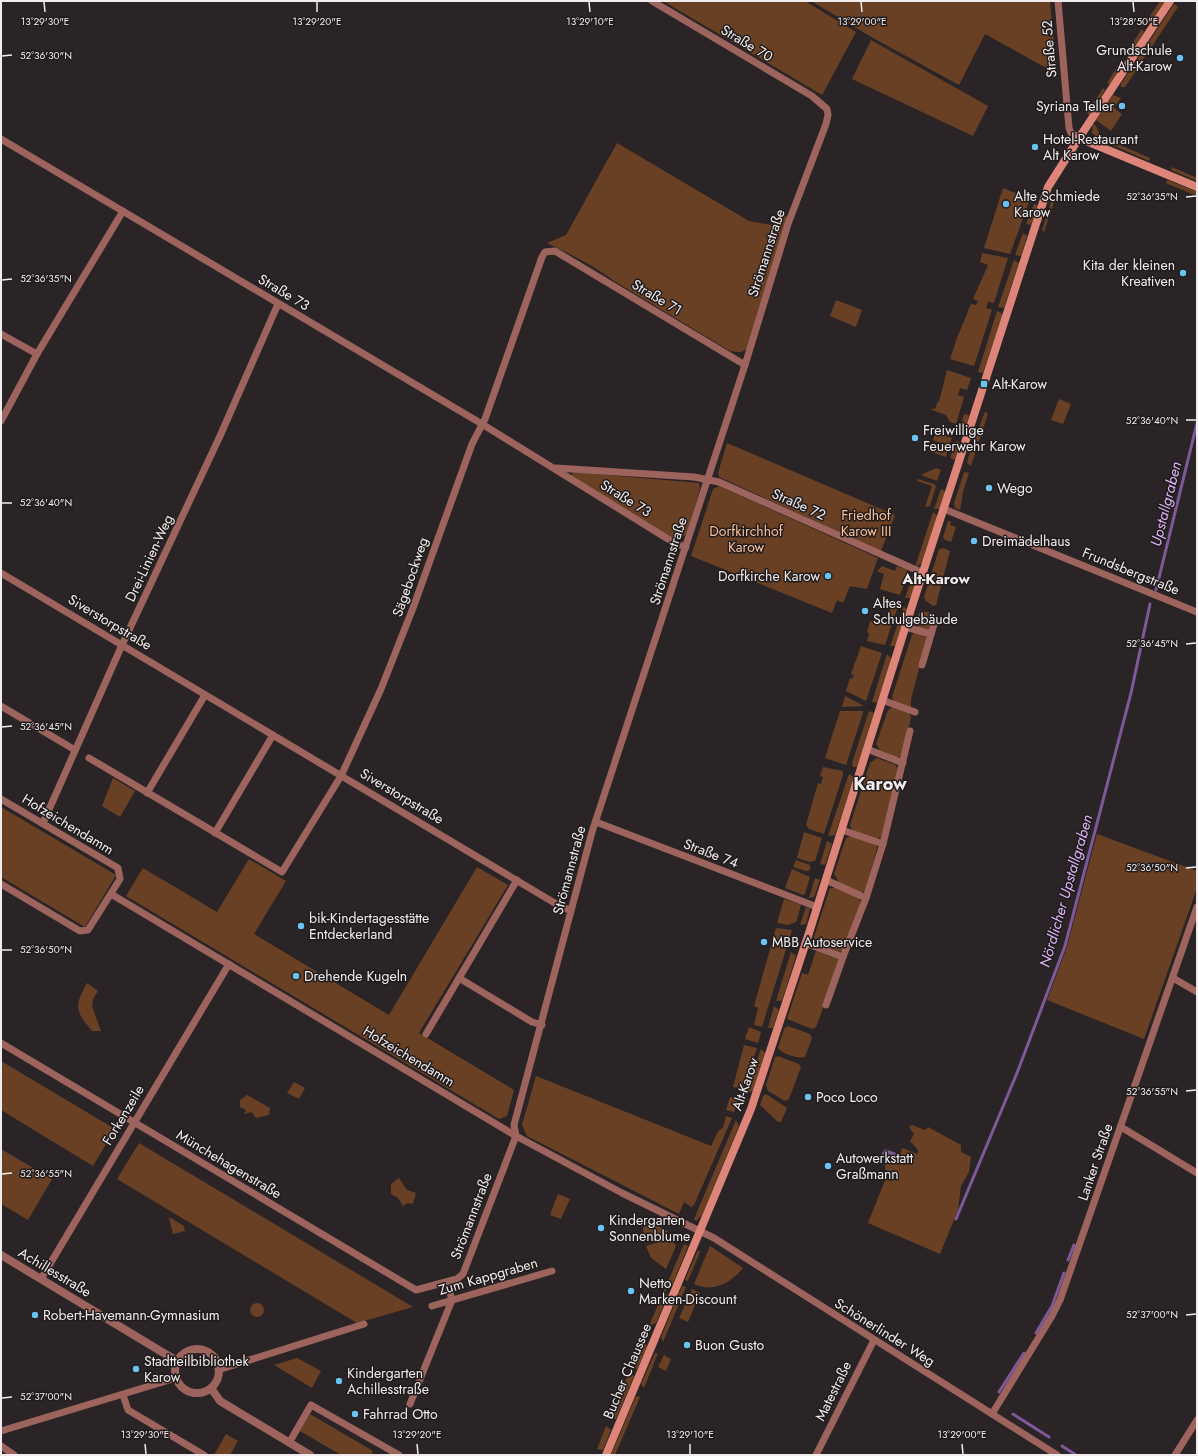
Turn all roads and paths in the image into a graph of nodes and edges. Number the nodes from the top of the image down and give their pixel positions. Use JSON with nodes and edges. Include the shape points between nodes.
{"nodes":[{"id":1,"x":652,"y":1,"type":"edge"},
{"id":2,"x":1058,"y":1,"type":"edge"},
{"id":3,"x":1170,"y":1,"type":"edge"},
{"id":4,"x":827,"y":109,"type":"joint"},
{"id":5,"x":1079,"y":138,"type":"junction"},
{"id":6,"x":1,"y":139,"type":"edge"},
{"id":7,"x":1197,"y":187,"type":"edge"},
{"id":8,"x":123,"y":211,"type":"junction"},
{"id":9,"x":555,"y":251,"type":"joint"},
{"id":10,"x":278,"y":304,"type":"junction"},
{"id":11,"x":1,"y":334,"type":"edge"},
{"id":12,"x":37,"y":354,"type":"junction"},
{"id":13,"x":745,"y":365,"type":"junction"},
{"id":14,"x":1,"y":421,"type":"edge"},
{"id":15,"x":482,"y":424,"type":"junction"},
{"id":16,"x":553,"y":468,"type":"junction"},
{"id":17,"x":707,"y":479,"type":"junction"},
{"id":18,"x":944,"y":509,"type":"junction"},
{"id":19,"x":686,"y":547,"type":"junction"},
{"id":20,"x":1,"y":573,"type":"edge"},
{"id":21,"x":923,"y":573,"type":"junction"},
{"id":22,"x":1197,"y":612,"type":"edge"},
{"id":23,"x":935,"y":621,"type":"dead end"},
{"id":24,"x":905,"y":627,"type":"junction"},
{"id":25,"x":931,"y":634,"type":"junction"},
{"id":26,"x":122,"y":645,"type":"junction"},
{"id":27,"x":922,"y":665,"type":"dead end"},
{"id":28,"x":205,"y":695,"type":"junction"},
{"id":29,"x":882,"y":700,"type":"junction"},
{"id":30,"x":1,"y":706,"type":"edge"},
{"id":31,"x":915,"y":712,"type":"dead end"},
{"id":32,"x":910,"y":731,"type":"dead end"},
{"id":33,"x":273,"y":735,"type":"junction"},
{"id":34,"x":867,"y":749,"type":"junction"},
{"id":35,"x":75,"y":750,"type":"junction"},
{"id":36,"x":89,"y":758,"type":"dead end"},
{"id":37,"x":903,"y":763,"type":"junction"},
{"id":38,"x":341,"y":776,"type":"junction"},
{"id":39,"x":147,"y":793,"type":"junction"},
{"id":40,"x":1,"y":799,"type":"edge"},
{"id":41,"x":596,"y":822,"type":"junction"},
{"id":42,"x":43,"y":823,"type":"junction"},
{"id":43,"x":842,"y":830,"type":"junction"},
{"id":44,"x":215,"y":833,"type":"junction"},
{"id":45,"x":883,"y":844,"type":"junction"},
{"id":46,"x":517,"y":880,"type":"junction"},
{"id":47,"x":826,"y":880,"type":"junction"},
{"id":48,"x":1,"y":884,"type":"edge"},
{"id":49,"x":111,"y":894,"type":"junction"},
{"id":50,"x":866,"y":898,"type":"junction"},
{"id":51,"x":817,"y":907,"type":"junction"},
{"id":52,"x":1197,"y":907,"type":"edge"},
{"id":53,"x":571,"y":910,"type":"junction"},
{"id":54,"x":805,"y":943,"type":"junction"},
{"id":55,"x":843,"y":957,"type":"junction"},
{"id":56,"x":228,"y":964,"type":"junction"},
{"id":57,"x":459,"y":978,"type":"junction"},
{"id":58,"x":1173,"y":978,"type":"junction"},
{"id":59,"x":1197,"y":992,"type":"edge"},
{"id":60,"x":826,"y":1005,"type":"dead end"},
{"id":61,"x":542,"y":1025,"type":"junction"},
{"id":62,"x":426,"y":1034,"type":"dead end"},
{"id":63,"x":1,"y":1043,"type":"edge"},
{"id":64,"x":134,"y":1123,"type":"junction"},
{"id":65,"x":1121,"y":1127,"type":"junction"},
{"id":66,"x":516,"y":1136,"type":"junction"},
{"id":67,"x":1197,"y":1173,"type":"edge"},
{"id":68,"x":700,"y":1231,"type":"junction"},
{"id":69,"x":1,"y":1255,"type":"edge"},
{"id":70,"x":552,"y":1271,"type":"dead end"},
{"id":71,"x":41,"y":1279,"type":"junction"},
{"id":72,"x":447,"y":1282,"type":"junction"},
{"id":73,"x":452,"y":1300,"type":"junction"},
{"id":74,"x":432,"y":1306,"type":"dead end"},
{"id":75,"x":364,"y":1324,"type":"dead end"},
{"id":76,"x":874,"y":1340,"type":"junction"},
{"id":77,"x":177,"y":1361,"type":"junction"},
{"id":78,"x":218,"y":1370,"type":"junction"},
{"id":79,"x":176,"y":1378,"type":"junction"},
{"id":80,"x":211,"y":1388,"type":"junction"},
{"id":81,"x":123,"y":1395,"type":"junction"},
{"id":82,"x":410,"y":1404,"type":"dead end"},
{"id":83,"x":992,"y":1414,"type":"junction"},
{"id":84,"x":1197,"y":1420,"type":"edge"},
{"id":85,"x":1,"y":1431,"type":"edge"},
{"id":86,"x":289,"y":1443,"type":"junction"},
{"id":87,"x":1,"y":1446,"type":"edge"},
{"id":88,"x":819,"y":1454,"type":"edge"},
{"id":89,"x":14,"y":1455,"type":"edge"},
{"id":90,"x":204,"y":1455,"type":"edge"},
{"id":91,"x":310,"y":1455,"type":"edge"},
{"id":92,"x":399,"y":1455,"type":"edge"},
{"id":93,"x":606,"y":1455,"type":"edge"},
{"id":94,"x":1057,"y":1455,"type":"edge"},
{"id":95,"x":1175,"y":1455,"type":"edge"}],
"edges":[{"from":1,"to":4,"type":"street","name":"Straße 70","via":[[812,96]]},
{"from":2,"to":5,"type":"street","name":"Straße 52","via":[[1069,128],[1071,133]]},
{"from":3,"to":5,"type":"main road","name":"Alt-Karow"},
{"from":4,"to":13,"type":"street","name":"Strömannstraße","via":[[826,124],[788,224]]},
{"from":5,"to":7,"type":"main road"},
{"from":5,"to":18,"type":"main road","name":"Alt-Karow","via":[[1048,187]]},
{"from":6,"to":8,"type":"street","name":"Straße 73"},
{"from":8,"to":10,"type":"street","name":"Straße 73"},
{"from":8,"to":12,"type":"street"},
{"from":9,"to":13,"type":"street","name":"Straße 71"},
{"from":9,"to":15,"type":"street","name":"Sägebockweg","via":[[545,252],[542,257]]},
{"from":10,"to":15,"type":"street","name":"Straße 73"},
{"from":10,"to":26,"type":"street","name":"Drei-Linien-Weg","via":[[220,436]]},
{"from":11,"to":12,"type":"street"},
{"from":12,"to":14,"type":"street"},
{"from":13,"to":17,"type":"street","name":"Strömannstraße"},
{"from":15,"to":16,"type":"street","name":"Straße 73"},
{"from":15,"to":38,"type":"street","name":"Sägebockweg","via":[[472,444],[384,683]]},
{"from":16,"to":17,"type":"street","name":"Straße 73"},
{"from":16,"to":19,"type":"street","name":"Straße 73","via":[[676,544]]},
{"from":17,"to":19,"type":"street","name":"Strömannstraße"},
{"from":17,"to":21,"type":"street","name":"Straße 72","via":[[719,482]]},
{"from":18,"to":21,"type":"main road","name":"Alt-Karow"},
{"from":18,"to":22,"type":"street","name":"Frundsbergstraße"},
{"from":19,"to":41,"type":"street","name":"Strömannstraße"},
{"from":20,"to":26,"type":"street","name":"Siverstorpstraße"},
{"from":21,"to":24,"type":"main road","name":"Alt-Karow"},
{"from":23,"to":25,"type":"street"},
{"from":24,"to":25,"type":"street"},
{"from":24,"to":29,"type":"main road","name":"Alt-Karow"},
{"from":25,"to":27,"type":"street"},
{"from":26,"to":28,"type":"street","name":"Siverstorpstraße"},
{"from":26,"to":35,"type":"street","name":"Drei-Linien-Weg"},
{"from":28,"to":33,"type":"street","name":"Siverstorpstraße"},
{"from":28,"to":39,"type":"street"},
{"from":29,"to":31,"type":"street"},
{"from":29,"to":34,"type":"main road","name":"Alt-Karow"},
{"from":30,"to":35,"type":"street"},
{"from":32,"to":37,"type":"street"},
{"from":33,"to":38,"type":"street","name":"Siverstorpstraße"},
{"from":33,"to":44,"type":"street"},
{"from":34,"to":37,"type":"street"},
{"from":34,"to":43,"type":"main road","name":"Alt-Karow"},
{"from":35,"to":42,"type":"street","name":"Drei-Linien-Weg"},
{"from":36,"to":39,"type":"street"},
{"from":37,"to":45,"type":"street"},
{"from":38,"to":44,"type":"street","name":"Sägebockweg","via":[[282,872]]},
{"from":38,"to":46,"type":"street","name":"Siverstorpstraße"},
{"from":39,"to":44,"type":"street"},
{"from":40,"to":42,"type":"street","name":"Hofzeichendamm"},
{"from":41,"to":51,"type":"street","name":"Straße 74"},
{"from":41,"to":53,"type":"street","name":"Strömannstraße"},
{"from":42,"to":49,"type":"street","name":"Hofzeichendamm","via":[[118,868],[120,880]]},
{"from":43,"to":45,"type":"street"},
{"from":43,"to":47,"type":"main road","name":"Alt-Karow"},
{"from":45,"to":50,"type":"street"},
{"from":46,"to":53,"type":"street","name":"Siverstorpstraße","via":[[563,908]]},
{"from":46,"to":57,"type":"street"},
{"from":47,"to":50,"type":"street"},
{"from":47,"to":51,"type":"main road","name":"Alt-Karow"},
{"from":48,"to":49,"type":"street","name":"Hofzeichendamm","via":[[80,931],[88,930]]},
{"from":49,"to":56,"type":"street","name":"Hofzeichendamm"},
{"from":50,"to":55,"type":"street"},
{"from":51,"to":54,"type":"main road","name":"Alt-Karow"},
{"from":52,"to":58,"type":"street","name":"Lanker Straße"},
{"from":53,"to":61,"type":"street","name":"Strömannstraße"},
{"from":54,"to":55,"type":"street"},
{"from":54,"to":68,"type":"main road","name":"Alt-Karow","via":[[750,1109]]},
{"from":55,"to":60,"type":"street"},
{"from":56,"to":64,"type":"street","name":"Forkenzeile"},
{"from":56,"to":66,"type":"street","name":"Hofzeichendamm"},
{"from":57,"to":61,"type":"street","via":[[532,1022]]},
{"from":57,"to":62,"type":"street"},
{"from":58,"to":59,"type":"street"},
{"from":58,"to":65,"type":"street","name":"Lanker Straße"},
{"from":61,"to":66,"type":"street","name":"Strömannstraße","via":[[514,1125]]},
{"from":63,"to":64,"type":"street","name":"Münchehagenstraße"},
{"from":64,"to":71,"type":"street","name":"Forkenzeile"},
{"from":64,"to":72,"type":"street","name":"Münchehagenstraße","via":[[416,1290]]},
{"from":65,"to":67,"type":"street"},
{"from":65,"to":83,"type":"street","name":"Lanker Straße","via":[[1060,1300]]},
{"from":66,"to":68,"type":"street","name":"Hofzeichendamm","via":[[622,1193]]},
{"from":66,"to":72,"type":"street","name":"Strömannstraße","via":[[463,1274],[457,1280]]},
{"from":68,"to":76,"type":"street","name":"Schönerlinder Weg"},
{"from":68,"to":93,"type":"main road","name":"Bucher Chaussee"},
{"from":69,"to":71,"type":"street","name":"Achillesstraße"},
{"from":70,"to":73,"type":"street","name":"Zum Kappgraben"},
{"from":71,"to":77,"type":"street","name":"Achillesstraße"},
{"from":72,"to":73,"type":"street"},
{"from":73,"to":74,"type":"street","name":"Zum Kappgraben"},
{"from":73,"to":82,"type":"street"},
{"from":75,"to":78,"type":"street"},
{"from":76,"to":83,"type":"street","name":"Schönerlinder Weg"},
{"from":76,"to":88,"type":"street","name":"Matestraße"},
{"from":77,"to":78,"type":"street","via":[[183,1354],[198,1350],[212,1356]]},
{"from":77,"to":79,"type":"street","via":[[174,1369]]},
{"from":78,"to":80,"type":"street","via":[[218,1376]]},
{"from":79,"to":80,"type":"street","via":[[179,1386],[196,1394]]},
{"from":79,"to":81,"type":"street"},
{"from":80,"to":86,"type":"street","via":[[220,1401]]},
{"from":81,"to":85,"type":"street"},
{"from":81,"to":90,"type":"street","via":[[128,1410]]},
{"from":83,"to":94,"type":"street","name":"Schönerlinder Weg"},
{"from":84,"to":95,"type":"street"},
{"from":86,"to":91,"type":"street"},
{"from":86,"to":92,"type":"street","via":[[311,1405]]},
{"from":87,"to":89,"type":"street"}]}
